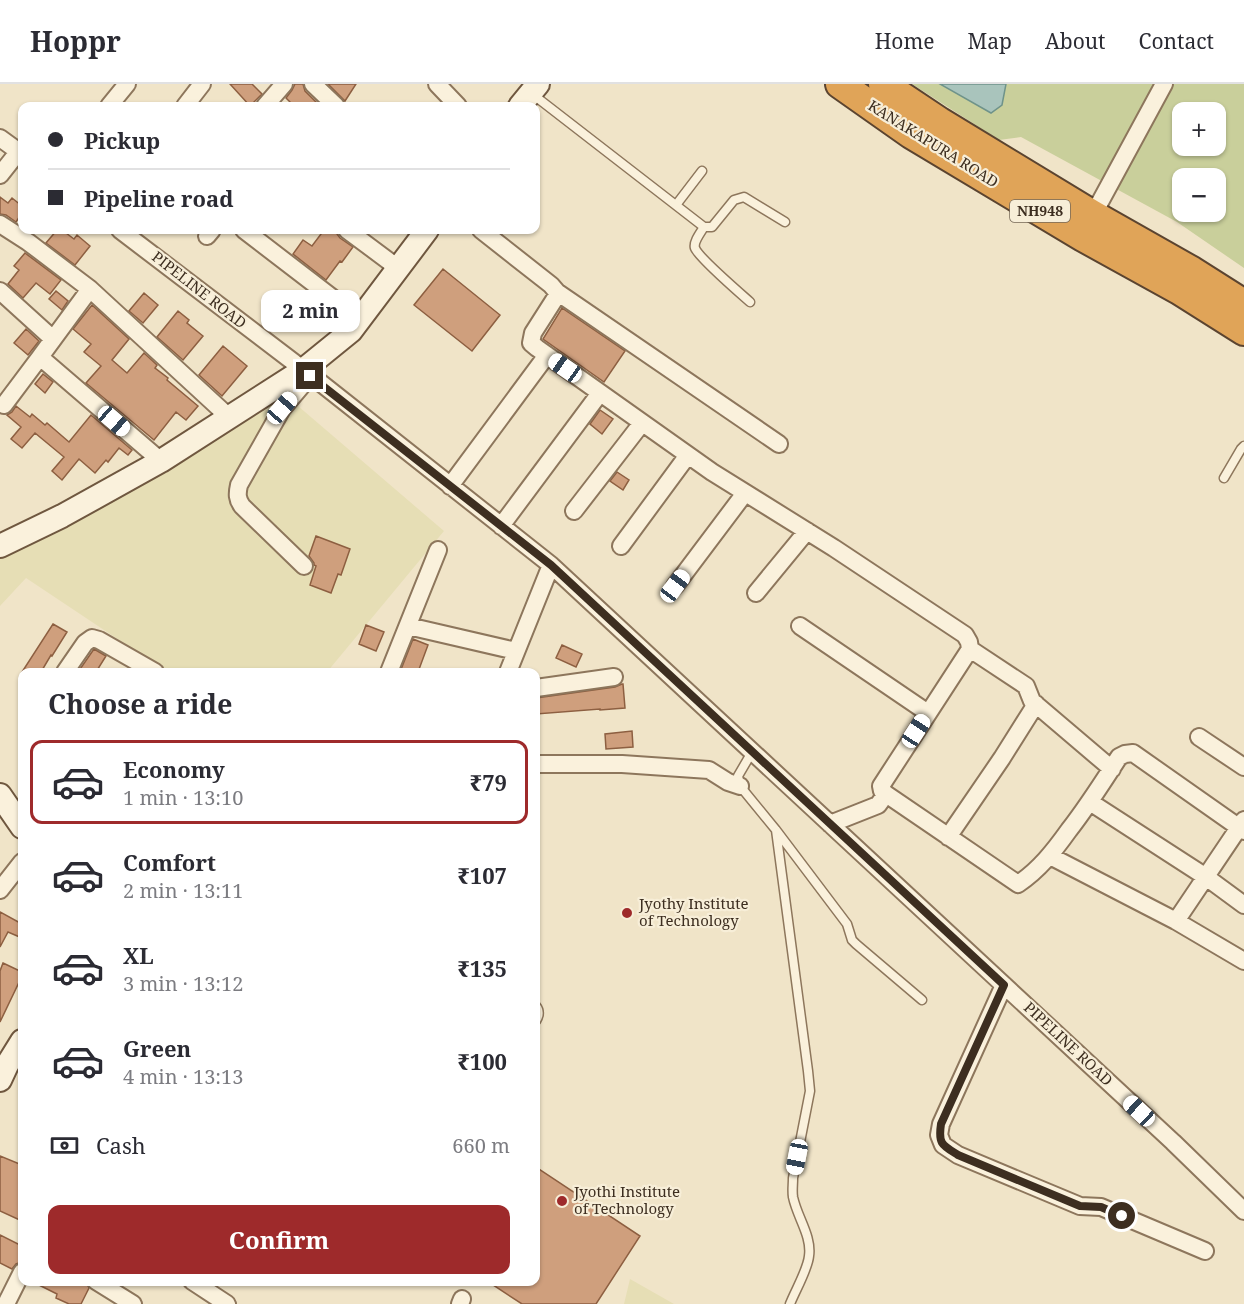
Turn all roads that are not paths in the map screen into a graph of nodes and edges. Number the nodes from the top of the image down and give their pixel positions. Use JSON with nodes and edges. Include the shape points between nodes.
{"nodes":[{"id":1,"x":127,"y":84,"type":"edge"},
{"id":2,"x":202,"y":84,"type":"edge"},
{"id":3,"x":284,"y":84,"type":"edge"},
{"id":4,"x":313,"y":84,"type":"edge"},
{"id":5,"x":437,"y":84,"type":"edge"},
{"id":6,"x":840,"y":84,"type":"edge"},
{"id":7,"x":883,"y":84,"type":"edge"},
{"id":8,"x":1164,"y":84,"type":"edge"},
{"id":9,"x":112,"y":102,"type":"edge"},
{"id":10,"x":188,"y":102,"type":"edge"},
{"id":11,"x":268,"y":102,"type":"edge"},
{"id":12,"x":332,"y":102,"type":"edge"},
{"id":13,"x":454,"y":102,"type":"edge"},
{"id":14,"x":540,"y":102,"type":"edge"},
{"id":15,"x":0,"y":138,"type":"edge"},
{"id":16,"x":18,"y":151,"type":"edge"},
{"id":17,"x":18,"y":156,"type":"edge"},
{"id":18,"x":702,"y":171,"type":"dead end"},
{"id":19,"x":0,"y":175,"type":"edge"},
{"id":20,"x":676,"y":205,"type":"junction"},
{"id":21,"x":1093,"y":215,"type":"junction"},
{"id":22,"x":785,"y":222,"type":"dead end"},
{"id":23,"x":0,"y":224,"type":"edge"},
{"id":24,"x":704,"y":227,"type":"junction"},
{"id":25,"x":125,"y":234,"type":"edge"},
{"id":26,"x":249,"y":234,"type":"edge"},
{"id":27,"x":352,"y":234,"type":"edge"},
{"id":28,"x":423,"y":234,"type":"edge"},
{"id":29,"x":486,"y":234,"type":"edge"},
{"id":30,"x":398,"y":268,"type":"junction"},
{"id":31,"x":90,"y":289,"type":"junction"},
{"id":32,"x":0,"y":291,"type":"edge"},
{"id":33,"x":557,"y":292,"type":"junction"},
{"id":34,"x":750,"y":302,"type":"dead end"},
{"id":35,"x":1244,"y":304,"type":"edge"},
{"id":36,"x":360,"y":319,"type":"junction"},
{"id":37,"x":1244,"y":331,"type":"edge"},
{"id":38,"x":53,"y":339,"type":"junction"},
{"id":39,"x":547,"y":355,"type":"junction"},
{"id":40,"x":40,"y":357,"type":"junction"},
{"id":41,"x":307,"y":373,"type":"junction"},
{"id":42,"x":600,"y":393,"type":"junction"},
{"id":43,"x":4,"y":405,"type":"dead end"},
{"id":44,"x":230,"y":418,"type":"junction"},
{"id":45,"x":642,"y":423,"type":"junction"},
{"id":46,"x":779,"y":444,"type":"dead end"},
{"id":47,"x":1244,"y":446,"type":"edge"},
{"id":48,"x":688,"y":455,"type":"junction"},
{"id":49,"x":161,"y":461,"type":"junction"},
{"id":50,"x":1224,"y":478,"type":"dead end"},
{"id":51,"x":450,"y":486,"type":"junction"},
{"id":52,"x":745,"y":493,"type":"junction"},
{"id":53,"x":574,"y":511,"type":"dead end"},
{"id":54,"x":501,"y":526,"type":"junction"},
{"id":55,"x":807,"y":531,"type":"junction"},
{"id":56,"x":2,"y":543,"type":"edge"},
{"id":57,"x":621,"y":546,"type":"dead end"},
{"id":58,"x":438,"y":550,"type":"dead end"},
{"id":59,"x":551,"y":565,"type":"junction"},
{"id":60,"x":303,"y":566,"type":"dead end"},
{"id":61,"x":675,"y":586,"type":"dead end"},
{"id":62,"x":756,"y":593,"type":"dead end"},
{"id":63,"x":408,"y":626,"type":"junction"},
{"id":64,"x":800,"y":626,"type":"dead end"},
{"id":65,"x":970,"y":649,"type":"junction"},
{"id":66,"x":516,"y":651,"type":"junction"},
{"id":67,"x":68,"y":668,"type":"edge"},
{"id":68,"x":148,"y":668,"type":"edge"},
{"id":69,"x":391,"y":668,"type":"edge"},
{"id":70,"x":510,"y":668,"type":"edge"},
{"id":71,"x":614,"y":677,"type":"dead end"},
{"id":72,"x":540,"y":687,"type":"edge"},
{"id":73,"x":1036,"y":704,"type":"junction"},
{"id":74,"x":928,"y":713,"type":"junction"},
{"id":75,"x":1199,"y":737,"type":"dead end"},
{"id":76,"x":752,"y":752,"type":"junction"},
{"id":77,"x":540,"y":764,"type":"edge"},
{"id":78,"x":1244,"y":767,"type":"edge"},
{"id":79,"x":1112,"y":769,"type":"junction"},
{"id":80,"x":740,"y":786,"type":"junction"},
{"id":81,"x":886,"y":794,"type":"junction"},
{"id":82,"x":0,"y":795,"type":"edge"},
{"id":83,"x":1090,"y":802,"type":"junction"},
{"id":84,"x":18,"y":820,"type":"edge"},
{"id":85,"x":830,"y":824,"type":"junction"},
{"id":86,"x":1242,"y":826,"type":"edge"},
{"id":87,"x":776,"y":830,"type":"junction"},
{"id":88,"x":948,"y":837,"type":"junction"},
{"id":89,"x":1050,"y":856,"type":"junction"},
{"id":90,"x":18,"y":867,"type":"edge"},
{"id":91,"x":1206,"y":877,"type":"junction"},
{"id":92,"x":0,"y":890,"type":"edge"},
{"id":93,"x":1244,"y":905,"type":"edge"},
{"id":94,"x":1176,"y":921,"type":"junction"},
{"id":95,"x":1244,"y":961,"type":"edge"},
{"id":96,"x":1004,"y":985,"type":"junction"},
{"id":97,"x":922,"y":1000,"type":"dead end"},
{"id":98,"x":18,"y":1047,"type":"edge"},
{"id":99,"x":0,"y":1080,"type":"edge"},
{"id":100,"x":1244,"y":1211,"type":"edge"},
{"id":101,"x":1204,"y":1251,"type":"dead end"},
{"id":102,"x":18,"y":1282,"type":"edge"},
{"id":103,"x":104,"y":1286,"type":"edge"},
{"id":104,"x":199,"y":1286,"type":"edge"},
{"id":105,"x":222,"y":1302,"type":"edge"},
{"id":106,"x":9,"y":1303,"type":"edge"},
{"id":107,"x":133,"y":1304,"type":"edge"},
{"id":108,"x":790,"y":1304,"type":"edge"}],
"edges":[{"from":1,"to":9,"type":"street"},
{"from":2,"to":10,"type":"street"},
{"from":3,"to":11,"type":"street"},
{"from":4,"to":12,"type":"street"},
{"from":5,"to":13,"type":"street"},
{"from":6,"to":37,"type":"highway","name":"KANAKAPURA ROAD","number":"NH948","via":[[921,140]]},
{"from":7,"to":21,"type":"highway","name":"KANAKAPURA ROAD","number":"NH948"},
{"from":8,"to":21,"type":"street"},
{"from":14,"to":20,"type":"lane"},
{"from":15,"to":16,"type":"street"},
{"from":17,"to":19,"type":"street"},
{"from":18,"to":20,"type":"lane"},
{"from":20,"to":24,"type":"lane"},
{"from":21,"to":35,"type":"highway","name":"KANAKAPURA ROAD","number":"NH948"},
{"from":22,"to":24,"type":"lane","via":[[744,197],[734,200],[712,227]]},
{"from":23,"to":31,"type":"street"},
{"from":24,"to":34,"type":"lane","via":[[695,244],[696,251]]},
{"from":25,"to":41,"type":"street","name":"PIPELINE ROAD"},
{"from":26,"to":36,"type":"street"},
{"from":27,"to":30,"type":"street"},
{"from":28,"to":30,"type":"street"},
{"from":29,"to":33,"type":"street"},
{"from":30,"to":36,"type":"street"},
{"from":31,"to":38,"type":"street"},
{"from":31,"to":44,"type":"street"},
{"from":32,"to":38,"type":"street"},
{"from":33,"to":39,"type":"street","via":[[531,343]]},
{"from":33,"to":46,"type":"street"},
{"from":36,"to":41,"type":"street"},
{"from":38,"to":40,"type":"street"},
{"from":39,"to":42,"type":"street"},
{"from":39,"to":51,"type":"street"},
{"from":40,"to":43,"type":"street"},
{"from":40,"to":49,"type":"street"},
{"from":41,"to":44,"type":"street"},
{"from":41,"to":51,"type":"street","name":"PIPELINE ROAD"},
{"from":41,"to":60,"type":"street","via":[[282,408],[237,494],[242,506]]},
{"from":42,"to":45,"type":"street"},
{"from":42,"to":54,"type":"street"},
{"from":44,"to":49,"type":"street"},
{"from":45,"to":48,"type":"street"},
{"from":45,"to":53,"type":"street"},
{"from":47,"to":50,"type":"lane"},
{"from":48,"to":52,"type":"street"},
{"from":48,"to":57,"type":"street"},
{"from":49,"to":56,"type":"street","via":[[62,516]]},
{"from":51,"to":54,"type":"street","name":"PIPELINE ROAD"},
{"from":52,"to":55,"type":"street"},
{"from":52,"to":61,"type":"street"},
{"from":54,"to":59,"type":"street","name":"PIPELINE ROAD"},
{"from":55,"to":62,"type":"street"},
{"from":55,"to":65,"type":"street","via":[[965,635]]},
{"from":58,"to":63,"type":"street"},
{"from":59,"to":66,"type":"street"},
{"from":59,"to":76,"type":"street","name":"PIPELINE ROAD"},
{"from":63,"to":66,"type":"street"},
{"from":63,"to":69,"type":"street"},
{"from":64,"to":74,"type":"street"},
{"from":65,"to":73,"type":"street","via":[[1026,686]]},
{"from":65,"to":74,"type":"street"},
{"from":66,"to":70,"type":"street"},
{"from":67,"to":68,"type":"street","via":[[92,638]]},
{"from":71,"to":72,"type":"street"},
{"from":73,"to":79,"type":"street"},
{"from":73,"to":88,"type":"street"},
{"from":74,"to":81,"type":"street","via":[[881,786]]},
{"from":75,"to":78,"type":"street"},
{"from":76,"to":80,"type":"lane","via":[[738,776]]},
{"from":76,"to":85,"type":"street","name":"PIPELINE ROAD"},
{"from":77,"to":80,"type":"street","via":[[709,770]]},
{"from":79,"to":83,"type":"street"},
{"from":79,"to":86,"type":"street","via":[[1119,757],[1133,753]]},
{"from":80,"to":87,"type":"lane"},
{"from":81,"to":85,"type":"street","via":[[878,805]]},
{"from":81,"to":88,"type":"street"},
{"from":82,"to":84,"type":"street"},
{"from":83,"to":89,"type":"street"},
{"from":83,"to":91,"type":"street"},
{"from":85,"to":96,"type":"street","name":"PIPELINE ROAD"},
{"from":86,"to":91,"type":"street"},
{"from":87,"to":97,"type":"lane","via":[[847,924],[852,940]]},
{"from":87,"to":108,"type":"lane","via":[[810,1091],[793,1191],[810,1255]]},
{"from":88,"to":89,"type":"street","via":[[1018,884]]},
{"from":89,"to":94,"type":"street"},
{"from":90,"to":92,"type":"street"},
{"from":91,"to":93,"type":"street"},
{"from":91,"to":94,"type":"street"},
{"from":94,"to":95,"type":"street"},
{"from":96,"to":100,"type":"street","name":"PIPELINE ROAD"},
{"from":96,"to":101,"type":"street","via":[[941,1124],[939,1135],[943,1145],[958,1155],[1080,1206],[1101,1207]]},
{"from":98,"to":99,"type":"street"},
{"from":102,"to":106,"type":"street"},
{"from":103,"to":107,"type":"street"},
{"from":104,"to":105,"type":"street"}]}
